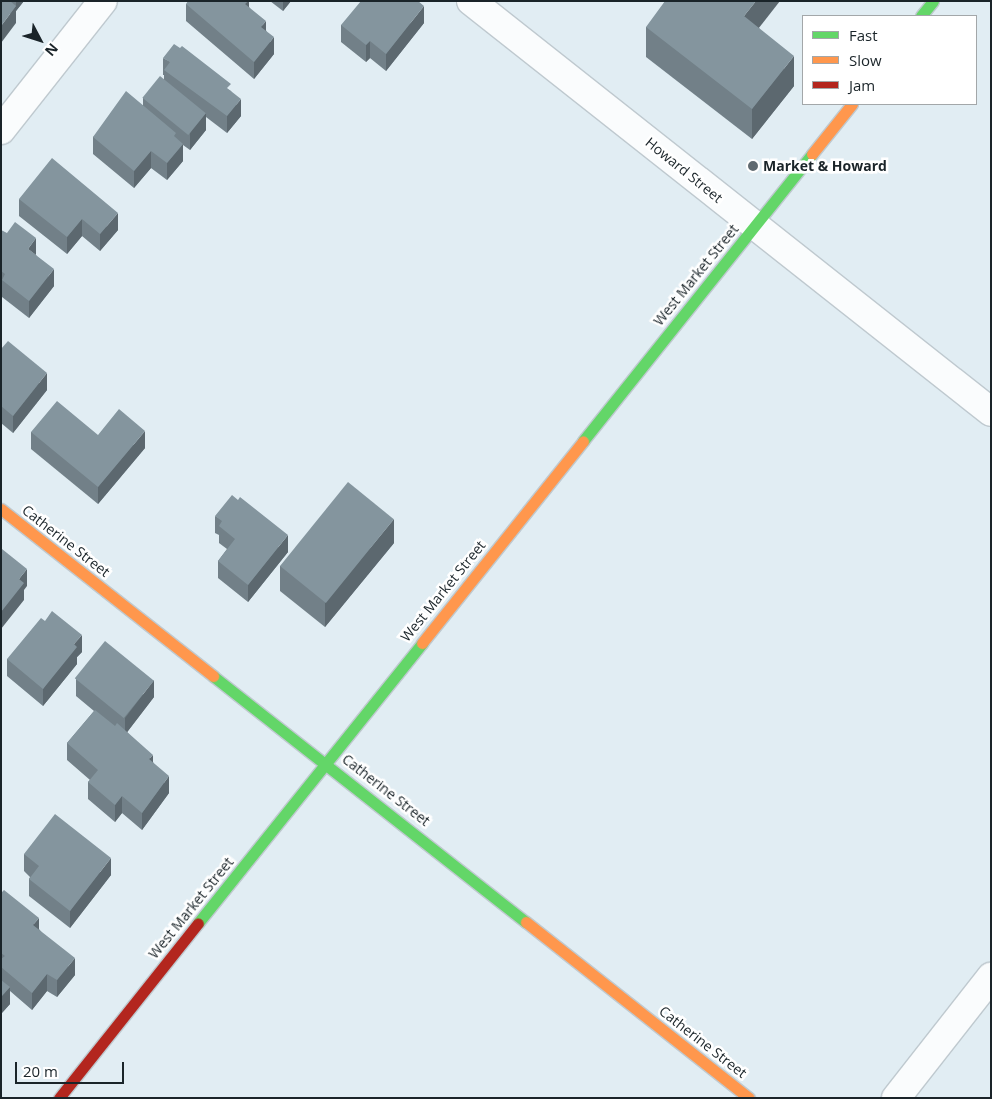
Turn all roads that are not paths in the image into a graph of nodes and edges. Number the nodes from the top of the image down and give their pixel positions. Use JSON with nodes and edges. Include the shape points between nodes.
{"nodes":[{"id":1,"x":103,"y":1,"type":"edge"},
{"id":2,"x":471,"y":1,"type":"edge"},
{"id":3,"x":933,"y":1,"type":"edge"},
{"id":4,"x":922,"y":15,"type":"edge"},
{"id":5,"x":851,"y":105,"type":"edge"},
{"id":6,"x":1,"y":130,"type":"edge"},
{"id":7,"x":754,"y":227,"type":"junction"},
{"id":8,"x":991,"y":412,"type":"edge"},
{"id":9,"x":1,"y":509,"type":"edge"},
{"id":10,"x":326,"y":761,"type":"junction"},
{"id":11,"x":991,"y":977,"type":"edge"},
{"id":12,"x":59,"y":1098,"type":"edge"},
{"id":13,"x":749,"y":1098,"type":"edge"},
{"id":14,"x":896,"y":1098,"type":"edge"}],
"edges":[{"from":1,"to":6,"type":"street"},
{"from":2,"to":7,"type":"street","name":"Howard Street"},
{"from":3,"to":4,"type":"street"},
{"from":5,"to":7,"type":"street","name":"West Market Street"},
{"from":7,"to":8,"type":"street","name":"Howard Street"},
{"from":7,"to":10,"type":"street","name":"West Market Street"},
{"from":9,"to":10,"type":"street","name":"Catherine Street"},
{"from":10,"to":12,"type":"street","name":"West Market Street"},
{"from":10,"to":13,"type":"street","name":"Catherine Street"},
{"from":11,"to":14,"type":"street"}]}
